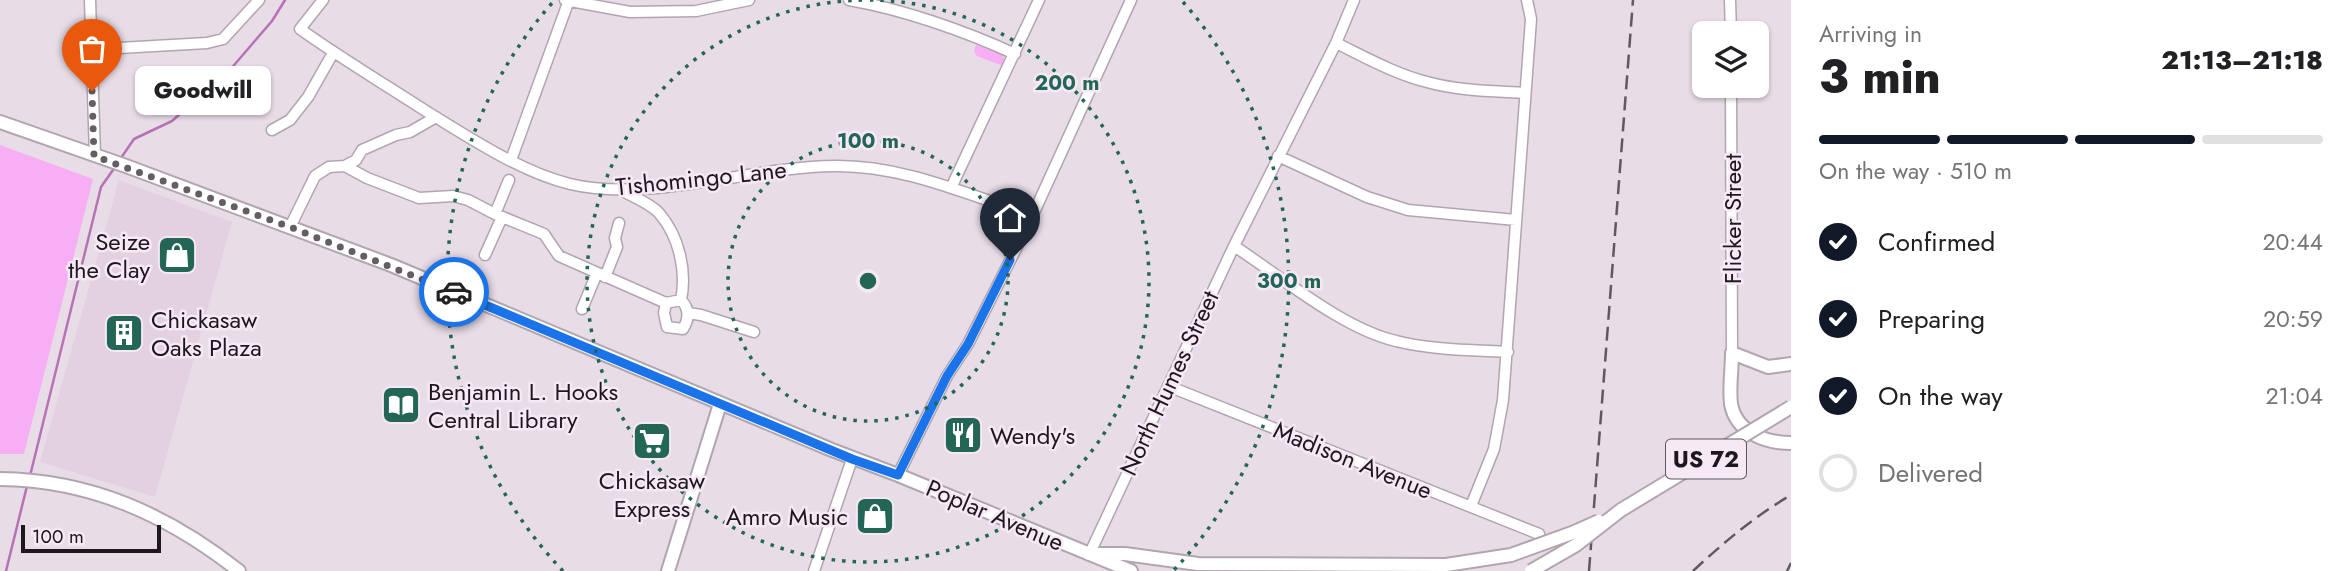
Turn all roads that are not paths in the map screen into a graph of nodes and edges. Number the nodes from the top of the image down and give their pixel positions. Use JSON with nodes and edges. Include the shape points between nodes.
{"nodes":[{"id":1,"x":90,"y":0,"type":"edge"},
{"id":2,"x":258,"y":0,"type":"edge"},
{"id":3,"x":323,"y":0,"type":"edge"},
{"id":4,"x":568,"y":0,"type":"edge"},
{"id":5,"x":749,"y":0,"type":"edge"},
{"id":6,"x":849,"y":0,"type":"edge"},
{"id":7,"x":1039,"y":0,"type":"edge"},
{"id":8,"x":1131,"y":0,"type":"edge"},
{"id":9,"x":1354,"y":0,"type":"edge"},
{"id":10,"x":1527,"y":0,"type":"edge"},
{"id":11,"x":1730,"y":0,"type":"edge"},
{"id":12,"x":1731,"y":21,"type":"edge"},
{"id":13,"x":1336,"y":43,"type":"junction"},
{"id":14,"x":119,"y":48,"type":"dead end"},
{"id":15,"x":334,"y":53,"type":"junction"},
{"id":16,"x":1015,"y":54,"type":"junction"},
{"id":17,"x":1525,"y":93,"type":"junction"},
{"id":18,"x":1731,"y":98,"type":"edge"},
{"id":19,"x":436,"y":117,"type":"junction"},
{"id":20,"x":0,"y":122,"type":"edge"},
{"id":21,"x":272,"y":130,"type":"dead end"},
{"id":22,"x":94,"y":156,"type":"junction"},
{"id":23,"x":1278,"y":156,"type":"junction"},
{"id":24,"x":511,"y":160,"type":"junction"},
{"id":25,"x":345,"y":166,"type":"junction"},
{"id":26,"x":509,"y":180,"type":"dead end"},
{"id":27,"x":951,"y":188,"type":"junction"},
{"id":28,"x":621,"y":190,"type":"junction"},
{"id":29,"x":1013,"y":209,"type":"dead end"},
{"id":30,"x":498,"y":216,"type":"junction"},
{"id":31,"x":1516,"y":220,"type":"junction"},
{"id":32,"x":619,"y":223,"type":"dead end"},
{"id":33,"x":290,"y":227,"type":"junction"},
{"id":34,"x":1234,"y":246,"type":"junction"},
{"id":35,"x":485,"y":255,"type":"dead end"},
{"id":36,"x":601,"y":275,"type":"junction"},
{"id":37,"x":681,"y":300,"type":"junction"},
{"id":38,"x":666,"y":303,"type":"junction"},
{"id":39,"x":582,"y":309,"type":"dead end"},
{"id":40,"x":688,"y":313,"type":"junction"},
{"id":41,"x":754,"y":332,"type":"dead end"},
{"id":42,"x":1508,"y":352,"type":"junction"},
{"id":43,"x":1732,"y":353,"type":"junction"},
{"id":44,"x":1791,"y":364,"type":"edge"},
{"id":45,"x":1167,"y":386,"type":"junction"},
{"id":46,"x":720,"y":404,"type":"junction"},
{"id":47,"x":1791,"y":407,"type":"edge"},
{"id":48,"x":1791,"y":443,"type":"edge"},
{"id":49,"x":852,"y":459,"type":"junction"},
{"id":50,"x":898,"y":475,"type":"junction"},
{"id":51,"x":0,"y":479,"type":"edge"},
{"id":52,"x":1471,"y":506,"type":"junction"},
{"id":53,"x":1621,"y":510,"type":"junction"},
{"id":54,"x":1539,"y":534,"type":"dead end"},
{"id":55,"x":1089,"y":555,"type":"junction"},
{"id":56,"x":1401,"y":565,"type":"junction"},
{"id":57,"x":239,"y":571,"type":"edge"},
{"id":58,"x":668,"y":571,"type":"edge"},
{"id":59,"x":814,"y":571,"type":"edge"},
{"id":60,"x":1107,"y":571,"type":"edge"},
{"id":61,"x":1131,"y":571,"type":"edge"},
{"id":62,"x":1374,"y":571,"type":"edge"},
{"id":63,"x":1531,"y":571,"type":"edge"}],
"edges":[{"from":1,"to":22,"type":"street"},
{"from":2,"to":14,"type":"street","via":[[223,40]]},
{"from":3,"to":15,"type":"street","name":"Tishomingo Lane","via":[[300,29]]},
{"from":4,"to":5,"type":"street","via":[[629,12],[696,11]]},
{"from":4,"to":24,"type":"street"},
{"from":6,"to":16,"type":"street","via":[[877,5]]},
{"from":7,"to":16,"type":"street"},
{"from":8,"to":50,"type":"street","via":[[1061,156]]},
{"from":9,"to":13,"type":"street","name":"North Humes Street"},
{"from":10,"to":17,"type":"street","via":[[1531,19]]},
{"from":11,"to":12,"type":"street"},
{"from":13,"to":17,"type":"street","via":[[1429,83]]},
{"from":13,"to":23,"type":"street","name":"North Humes Street"},
{"from":15,"to":19,"type":"street","name":"Tishomingo Lane"},
{"from":15,"to":21,"type":"street","via":[[296,113]]},
{"from":16,"to":27,"type":"street"},
{"from":17,"to":31,"type":"street"},
{"from":18,"to":43,"type":"street","name":"Flicker Street"},
{"from":19,"to":24,"type":"street","name":"Tishomingo Lane"},
{"from":19,"to":25,"type":"street","via":[[362,150]]},
{"from":20,"to":22,"type":"main road","name":"Poplar Avenue","number":"US 72"},
{"from":22,"to":33,"type":"main road","name":"Poplar Avenue","number":"US 72"},
{"from":23,"to":31,"type":"street","via":[[1367,197],[1408,209]]},
{"from":23,"to":34,"type":"street","name":"North Humes Street"},
{"from":24,"to":28,"type":"street","name":"Tishomingo Lane","via":[[571,184]]},
{"from":25,"to":30,"type":"street","via":[[419,198],[453,196]]},
{"from":25,"to":33,"type":"street","via":[[329,167],[315,176]]},
{"from":26,"to":30,"type":"street"},
{"from":27,"to":28,"type":"street","name":"Tishomingo Lane","via":[[894,171],[836,166]]},
{"from":27,"to":29,"type":"street","name":"Tishomingo Lane"},
{"from":28,"to":37,"type":"street","via":[[658,211],[676,239],[684,284]]},
{"from":30,"to":35,"type":"street"},
{"from":30,"to":36,"type":"street","via":[[544,234],[559,257]]},
{"from":31,"to":42,"type":"street"},
{"from":32,"to":36,"type":"street","via":[[617,247]]},
{"from":33,"to":46,"type":"main road","name":"Poplar Avenue","number":"US 72"},
{"from":34,"to":42,"type":"street","via":[[1348,322],[1394,341]]},
{"from":34,"to":45,"type":"street","name":"North Humes Street"},
{"from":36,"to":38,"type":"street"},
{"from":36,"to":39,"type":"street"},
{"from":37,"to":38,"type":"street"},
{"from":37,"to":40,"type":"street"},
{"from":38,"to":40,"type":"street","via":[[667,327],[683,329]]},
{"from":40,"to":41,"type":"street"},
{"from":42,"to":52,"type":"street","via":[[1494,449]]},
{"from":43,"to":44,"type":"main road","via":[[1768,367]]},
{"from":43,"to":48,"type":"main road","via":[[1731,403],[1736,418],[1745,430],[1762,439]]},
{"from":45,"to":52,"type":"street","name":"Madison Avenue"},
{"from":45,"to":55,"type":"street","name":"North Humes Street"},
{"from":46,"to":49,"type":"main road","name":"Poplar Avenue","number":"US 72"},
{"from":46,"to":58,"type":"main road"},
{"from":47,"to":53,"type":"main road","number":"US 72","bridge":true},
{"from":49,"to":50,"type":"main road","name":"Poplar Avenue","number":"US 72"},
{"from":49,"to":59,"type":"street"},
{"from":50,"to":55,"type":"main road","name":"Poplar Avenue","number":"US 72"},
{"from":51,"to":57,"type":"main road","via":[[38,480],[102,494],[198,540]]},
{"from":52,"to":54,"type":"street","name":"Madison Avenue"},
{"from":53,"to":56,"type":"main road","number":"US 72","bridge":true,"via":[[1572,533],[1498,558]]},
{"from":53,"to":63,"type":"main road","number":"US 72","bridge":true,"via":[[1576,545]]},
{"from":55,"to":56,"type":"main road","number":"US 72","via":[[1125,554],[1198,564]]},
{"from":55,"to":60,"type":"main road","number":"US 72"},
{"from":55,"to":61,"type":"main road","name":"Poplar Avenue"},
{"from":56,"to":62,"type":"main road"}]}
